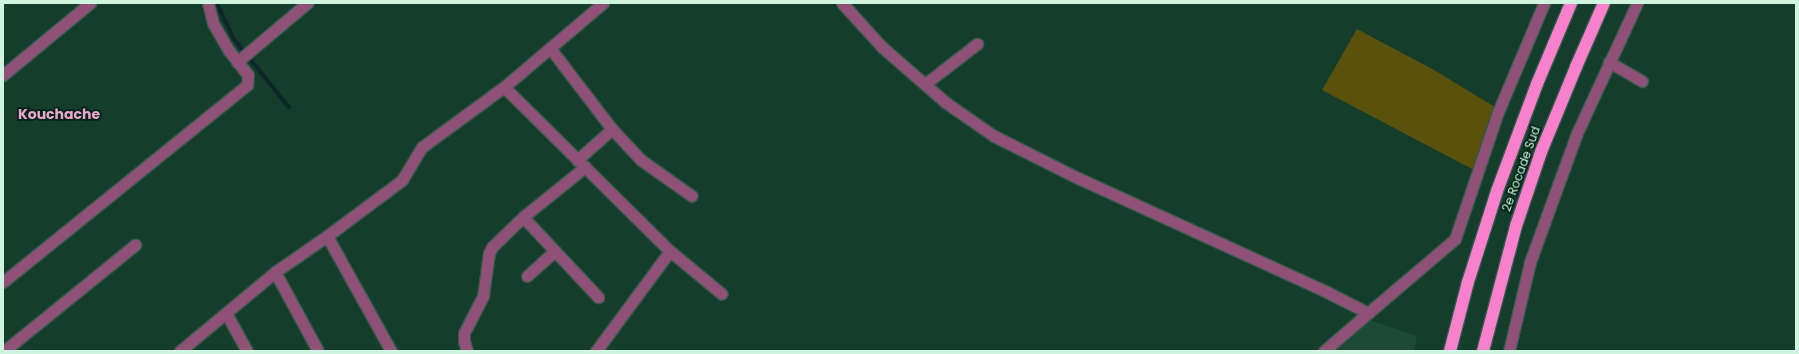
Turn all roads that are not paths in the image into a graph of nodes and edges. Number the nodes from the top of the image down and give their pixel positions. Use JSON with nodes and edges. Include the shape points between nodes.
{"nodes":[{"id":1,"x":90,"y":3,"type":"edge"},
{"id":2,"x":208,"y":3,"type":"edge"},
{"id":3,"x":307,"y":3,"type":"edge"},
{"id":4,"x":603,"y":3,"type":"edge"},
{"id":5,"x":842,"y":3,"type":"edge"},
{"id":6,"x":1544,"y":3,"type":"edge"},
{"id":7,"x":1571,"y":3,"type":"edge"},
{"id":8,"x":1604,"y":3,"type":"edge"},
{"id":9,"x":1637,"y":3,"type":"edge"},
{"id":10,"x":977,"y":44,"type":"dead end"},
{"id":11,"x":550,"y":48,"type":"junction"},
{"id":12,"x":237,"y":62,"type":"junction"},
{"id":13,"x":1609,"y":62,"type":"junction"},
{"id":14,"x":3,"y":75,"type":"edge"},
{"id":15,"x":1642,"y":81,"type":"dead end"},
{"id":16,"x":925,"y":84,"type":"junction"},
{"id":17,"x":504,"y":87,"type":"junction"},
{"id":18,"x":612,"y":129,"type":"junction"},
{"id":19,"x":581,"y":163,"type":"junction"},
{"id":20,"x":692,"y":196,"type":"dead end"},
{"id":21,"x":523,"y":217,"type":"junction"},
{"id":22,"x":327,"y":236,"type":"junction"},
{"id":23,"x":135,"y":245,"type":"dead end"},
{"id":24,"x":670,"y":251,"type":"junction"},
{"id":25,"x":554,"y":252,"type":"junction"},
{"id":26,"x":275,"y":272,"type":"junction"},
{"id":27,"x":527,"y":276,"type":"dead end"},
{"id":28,"x":3,"y":282,"type":"edge"},
{"id":29,"x":722,"y":294,"type":"dead end"},
{"id":30,"x":598,"y":297,"type":"dead end"},
{"id":31,"x":1368,"y":312,"type":"junction"},
{"id":32,"x":226,"y":313,"type":"junction"},
{"id":33,"x":5,"y":347,"type":"edge"},
{"id":34,"x":180,"y":351,"type":"edge"},
{"id":35,"x":247,"y":351,"type":"edge"},
{"id":36,"x":318,"y":351,"type":"edge"},
{"id":37,"x":391,"y":351,"type":"edge"},
{"id":38,"x":467,"y":351,"type":"edge"},
{"id":39,"x":596,"y":351,"type":"edge"},
{"id":40,"x":1324,"y":351,"type":"edge"},
{"id":41,"x":1450,"y":351,"type":"edge"},
{"id":42,"x":1483,"y":351,"type":"edge"},
{"id":43,"x":1509,"y":351,"type":"edge"}],
"edges":[{"from":1,"to":14,"type":"street"},
{"from":2,"to":12,"type":"street","via":[[213,24]]},
{"from":3,"to":12,"type":"street"},
{"from":4,"to":11,"type":"street"},
{"from":5,"to":16,"type":"street","via":[[882,47]]},
{"from":6,"to":31,"type":"street","via":[[1498,112],[1455,239]]},
{"from":7,"to":41,"type":"highway","name":"2e Rocade Sud","via":[[1497,191],[1468,282]]},
{"from":8,"to":42,"type":"highway","name":"2e Rocade Sud","via":[[1541,152],[1516,226]]},
{"from":9,"to":13,"type":"street"},
{"from":10,"to":16,"type":"street"},
{"from":11,"to":17,"type":"street"},
{"from":11,"to":18,"type":"street"},
{"from":12,"to":28,"type":"street","via":[[248,75],[247,85]]},
{"from":13,"to":15,"type":"street"},
{"from":13,"to":43,"type":"street","via":[[1577,133],[1530,262]]},
{"from":16,"to":31,"type":"street","via":[[994,136],[1078,178]]},
{"from":17,"to":19,"type":"street"},
{"from":17,"to":22,"type":"street","via":[[422,146],[402,180]]},
{"from":18,"to":19,"type":"street"},
{"from":18,"to":20,"type":"street","via":[[641,160]]},
{"from":19,"to":21,"type":"street"},
{"from":19,"to":24,"type":"street"},
{"from":21,"to":25,"type":"street"},
{"from":21,"to":38,"type":"street","via":[[498,239],[489,253],[483,296],[464,333]]},
{"from":22,"to":26,"type":"street"},
{"from":22,"to":37,"type":"street"},
{"from":23,"to":33,"type":"street"},
{"from":24,"to":29,"type":"street"},
{"from":24,"to":39,"type":"street"},
{"from":25,"to":27,"type":"street"},
{"from":25,"to":30,"type":"street"},
{"from":26,"to":32,"type":"street"},
{"from":26,"to":36,"type":"street"},
{"from":31,"to":40,"type":"street"},
{"from":32,"to":34,"type":"street"},
{"from":32,"to":35,"type":"street"}]}
